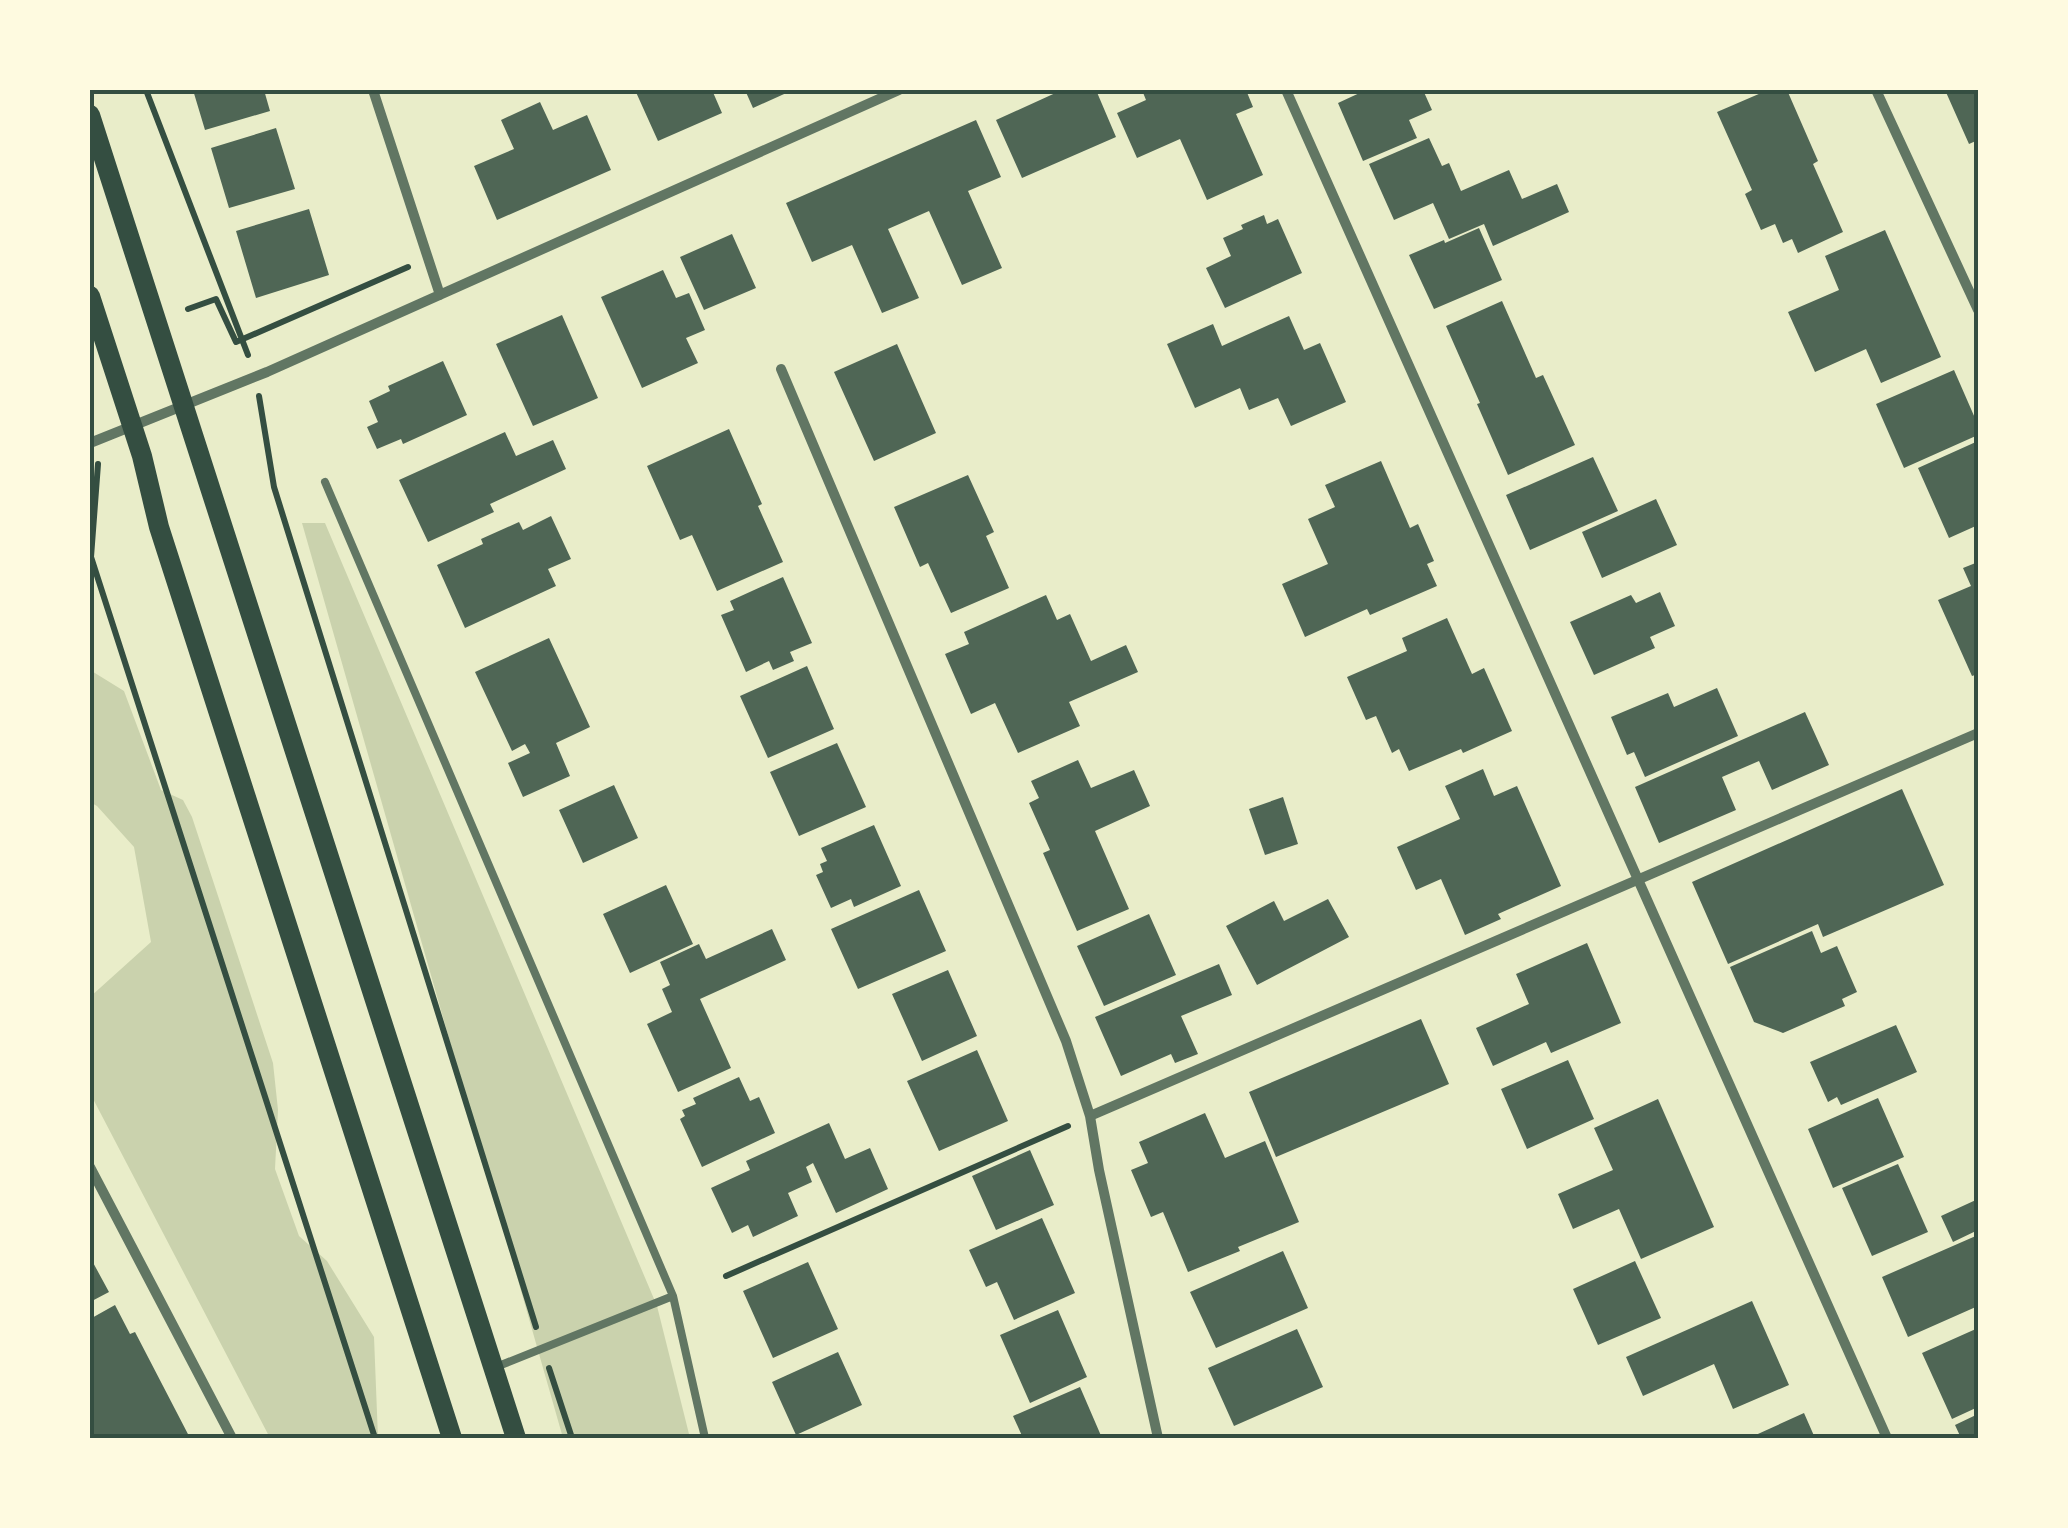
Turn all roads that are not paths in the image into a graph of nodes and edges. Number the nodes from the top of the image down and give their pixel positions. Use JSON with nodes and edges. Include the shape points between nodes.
{"nodes":[{"id":1,"x":372,"y":90,"type":"edge"},
{"id":2,"x":899,"y":90,"type":"edge"},
{"id":3,"x":1286,"y":90,"type":"edge"},
{"id":4,"x":1876,"y":90,"type":"edge"},
{"id":5,"x":90,"y":114,"type":"edge"},
{"id":6,"x":90,"y":296,"type":"edge"},
{"id":7,"x":440,"y":296,"type":"junction"},
{"id":8,"x":1978,"y":310,"type":"edge"},
{"id":9,"x":781,"y":369,"type":"dead end"},
{"id":10,"x":182,"y":407,"type":"junction"},
{"id":11,"x":132,"y":426,"type":"junction"},
{"id":12,"x":90,"y":443,"type":"edge"},
{"id":13,"x":325,"y":482,"type":"dead end"},
{"id":14,"x":1978,"y":732,"type":"edge"},
{"id":15,"x":1638,"y":880,"type":"junction"},
{"id":16,"x":1090,"y":1116,"type":"junction"},
{"id":17,"x":90,"y":1168,"type":"edge"},
{"id":18,"x":673,"y":1296,"type":"junction"},
{"id":19,"x":493,"y":1368,"type":"junction"},
{"id":20,"x":232,"y":1438,"type":"edge"},
{"id":21,"x":452,"y":1438,"type":"edge"},
{"id":22,"x":516,"y":1438,"type":"edge"},
{"id":23,"x":706,"y":1438,"type":"edge"},
{"id":24,"x":1158,"y":1438,"type":"edge"},
{"id":25,"x":1887,"y":1438,"type":"edge"}],
"edges":[{"from":1,"to":7,"type":"street"},
{"from":2,"to":7,"type":"street"},
{"from":3,"to":15,"type":"street"},
{"from":4,"to":8,"type":"street"},
{"from":5,"to":10,"type":"main road"},
{"from":6,"to":11,"type":"main road"},
{"from":7,"to":10,"type":"street"},
{"from":9,"to":16,"type":"street","via":[[1058,1022]]},
{"from":10,"to":11,"type":"street"},
{"from":10,"to":19,"type":"main road"},
{"from":11,"to":12,"type":"street"},
{"from":11,"to":21,"type":"main road"},
{"from":13,"to":18,"type":"lane"},
{"from":14,"to":15,"type":"street"},
{"from":15,"to":16,"type":"street"},
{"from":15,"to":25,"type":"street"},
{"from":16,"to":24,"type":"street"},
{"from":17,"to":20,"type":"street"},
{"from":18,"to":19,"type":"lane"},
{"from":18,"to":23,"type":"lane"},
{"from":19,"to":22,"type":"main road"}]}
